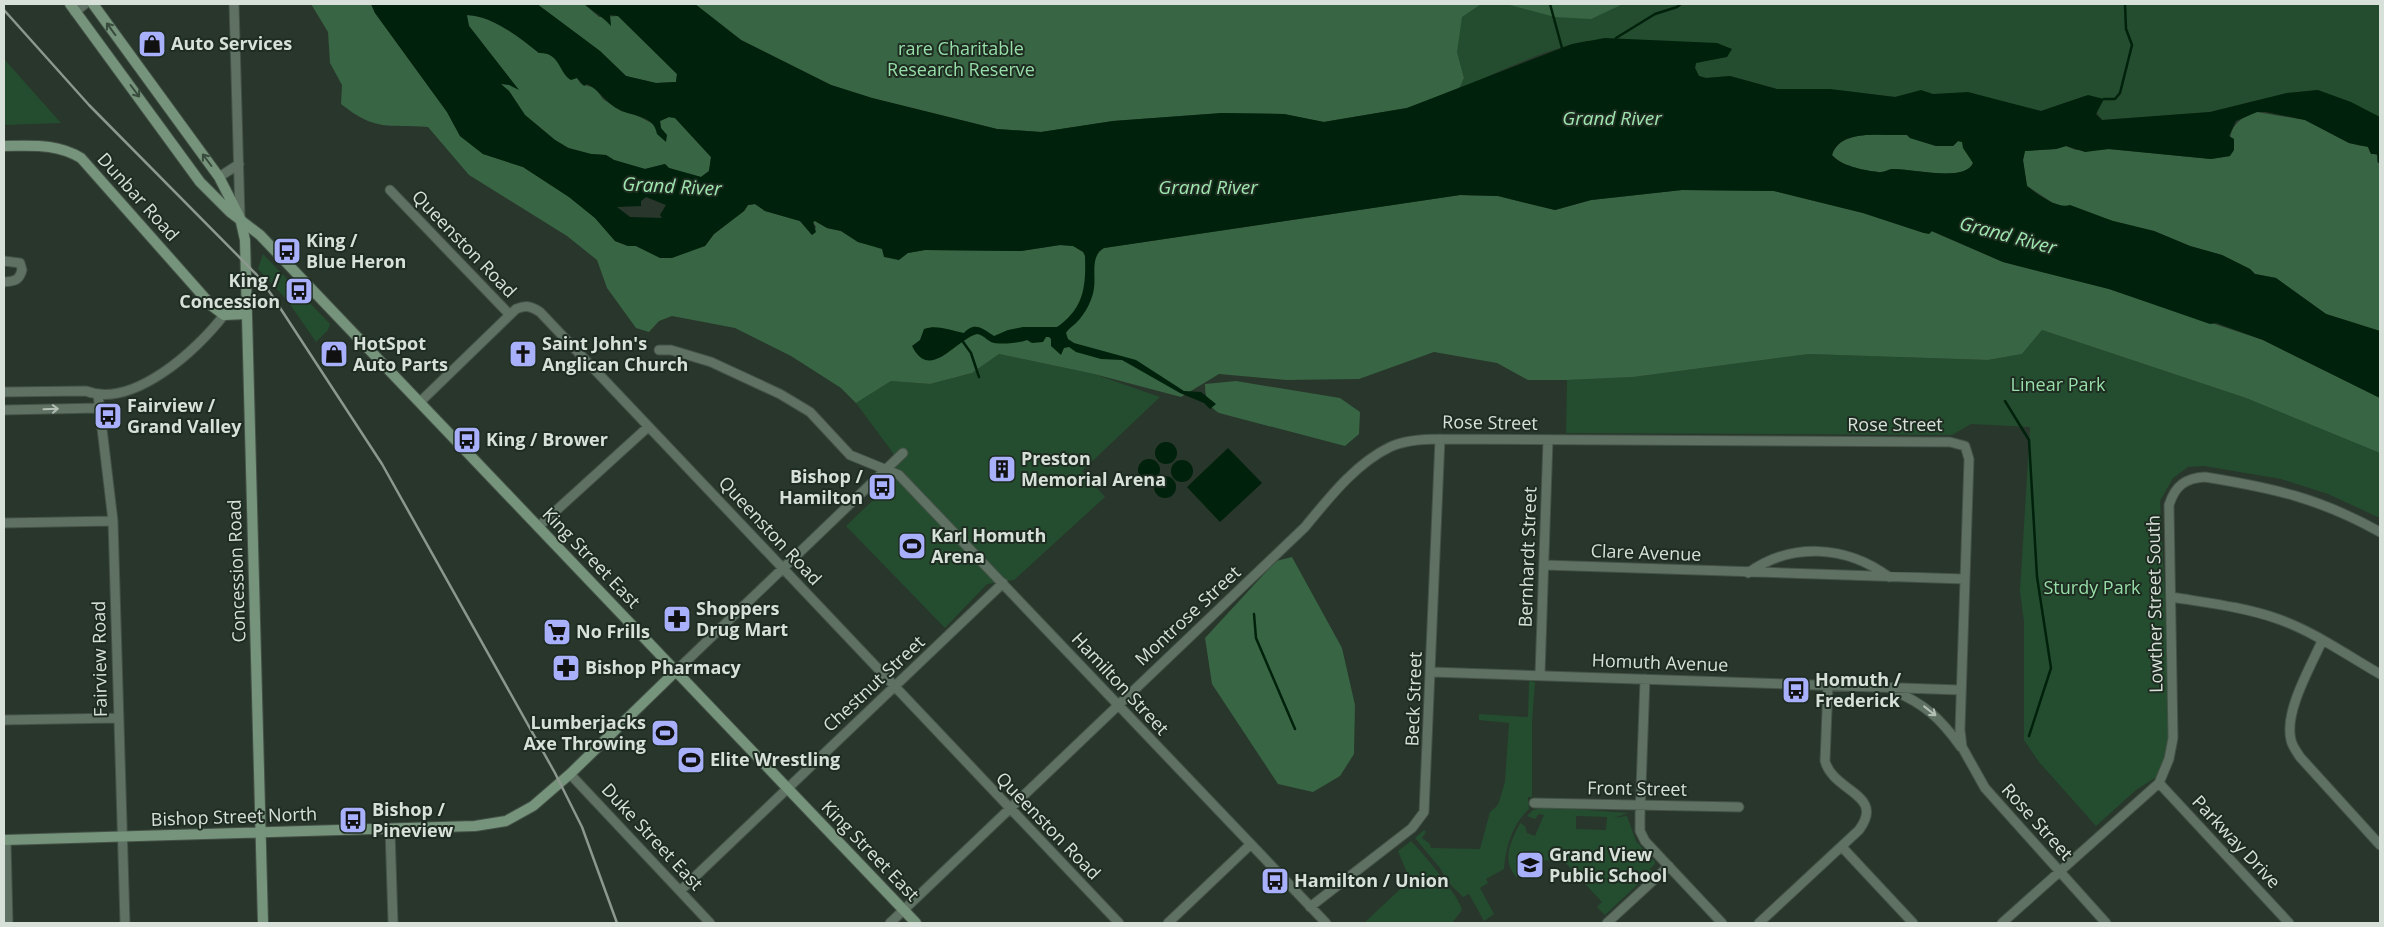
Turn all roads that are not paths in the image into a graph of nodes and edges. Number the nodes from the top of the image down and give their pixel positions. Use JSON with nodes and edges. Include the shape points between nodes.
{"nodes":[{"id":1,"x":85,"y":4,"type":"edge"},
{"id":2,"x":93,"y":4,"type":"edge"},
{"id":3,"x":234,"y":4,"type":"edge"},
{"id":4,"x":72,"y":8,"type":"edge"},
{"id":5,"x":167,"y":107,"type":"junction"},
{"id":6,"x":154,"y":116,"type":"junction"},
{"id":7,"x":4,"y":146,"type":"edge"},
{"id":8,"x":239,"y":164,"type":"junction"},
{"id":9,"x":219,"y":177,"type":"junction"},
{"id":10,"x":390,"y":190,"type":"dead end"},
{"id":11,"x":240,"y":218,"type":"junction"},
{"id":12,"x":4,"y":261,"type":"edge"},
{"id":13,"x":4,"y":282,"type":"edge"},
{"id":14,"x":246,"y":314,"type":"junction"},
{"id":15,"x":509,"y":314,"type":"junction"},
{"id":16,"x":224,"y":316,"type":"junction"},
{"id":17,"x":659,"y":350,"type":"dead end"},
{"id":18,"x":4,"y":392,"type":"edge"},
{"id":19,"x":98,"y":395,"type":"junction"},
{"id":20,"x":420,"y":402,"type":"junction"},
{"id":21,"x":99,"y":408,"type":"junction"},
{"id":22,"x":4,"y":410,"type":"edge"},
{"id":23,"x":648,"y":427,"type":"junction"},
{"id":24,"x":1440,"y":439,"type":"junction"},
{"id":25,"x":1548,"y":440,"type":"junction"},
{"id":26,"x":903,"y":453,"type":"dead end"},
{"id":27,"x":887,"y":470,"type":"junction"},
{"id":28,"x":1319,"y":510,"type":"joint"},
{"id":29,"x":113,"y":521,"type":"junction"},
{"id":30,"x":4,"y":523,"type":"edge"},
{"id":31,"x":538,"y":527,"type":"junction"},
{"id":32,"x":2380,"y":532,"type":"edge"},
{"id":33,"x":1544,"y":565,"type":"junction"},
{"id":34,"x":784,"y":569,"type":"junction"},
{"id":35,"x":1748,"y":573,"type":"junction"},
{"id":36,"x":1889,"y":577,"type":"junction"},
{"id":37,"x":1964,"y":580,"type":"junction"},
{"id":38,"x":1003,"y":584,"type":"junction"},
{"id":39,"x":2172,"y":597,"type":"junction"},
{"id":40,"x":2322,"y":641,"type":"junction"},
{"id":41,"x":676,"y":670,"type":"junction"},
{"id":42,"x":1431,"y":672,"type":"junction"},
{"id":43,"x":1540,"y":674,"type":"junction"},
{"id":44,"x":2380,"y":674,"type":"edge"},
{"id":45,"x":1646,"y":679,"type":"junction"},
{"id":46,"x":1828,"y":685,"type":"junction"},
{"id":47,"x":895,"y":687,"type":"junction"},
{"id":48,"x":1887,"y":688,"type":"junction"},
{"id":49,"x":1961,"y":690,"type":"junction"},
{"id":50,"x":1118,"y":706,"type":"junction"},
{"id":51,"x":118,"y":718,"type":"junction"},
{"id":52,"x":4,"y":720,"type":"edge"},
{"id":53,"x":1962,"y":747,"type":"junction"},
{"id":54,"x":570,"y":774,"type":"junction"},
{"id":55,"x":2159,"y":782,"type":"junction"},
{"id":56,"x":787,"y":788,"type":"junction"},
{"id":57,"x":1534,"y":803,"type":"dead end"},
{"id":58,"x":1641,"y":805,"type":"junction"},
{"id":59,"x":1739,"y":807,"type":"dead end"},
{"id":60,"x":1009,"y":809,"type":"junction"},
{"id":61,"x":390,"y":829,"type":"junction"},
{"id":62,"x":260,"y":832,"type":"junction"},
{"id":63,"x":122,"y":837,"type":"junction"},
{"id":64,"x":5,"y":840,"type":"edge"},
{"id":65,"x":1251,"y":844,"type":"junction"},
{"id":66,"x":2380,"y":845,"type":"edge"},
{"id":67,"x":1842,"y":847,"type":"junction"},
{"id":68,"x":1669,"y":866,"type":"junction"},
{"id":69,"x":2059,"y":871,"type":"junction"},
{"id":70,"x":680,"y":891,"type":"junction"},
{"id":71,"x":1310,"y":907,"type":"junction"},
{"id":72,"x":904,"y":910,"type":"junction"},
{"id":73,"x":8,"y":923,"type":"edge"},
{"id":74,"x":125,"y":923,"type":"edge"},
{"id":75,"x":263,"y":923,"type":"edge"},
{"id":76,"x":393,"y":923,"type":"edge"},
{"id":77,"x":710,"y":923,"type":"edge"},
{"id":78,"x":890,"y":923,"type":"edge"},
{"id":79,"x":916,"y":923,"type":"edge"},
{"id":80,"x":1119,"y":923,"type":"edge"},
{"id":81,"x":1168,"y":923,"type":"edge"},
{"id":82,"x":1326,"y":923,"type":"edge"},
{"id":83,"x":1607,"y":923,"type":"edge"},
{"id":84,"x":1722,"y":923,"type":"edge"},
{"id":85,"x":1759,"y":923,"type":"edge"},
{"id":86,"x":1913,"y":923,"type":"edge"},
{"id":87,"x":2002,"y":923,"type":"edge"},
{"id":88,"x":2106,"y":923,"type":"edge"},
{"id":89,"x":2289,"y":923,"type":"edge"}],
"edges":[{"from":1,"to":4,"type":"street"},
{"from":5,"to":2,"type":"main road","one_way":true},
{"from":3,"to":8,"type":"street"},
{"from":4,"to":6,"type":"main road","name":"King Street East","one_way":true},
{"from":5,"to":6,"type":"main road"},
{"from":9,"to":5,"type":"main road","one_way":true},
{"from":6,"to":11,"type":"main road","name":"King Street East","via":[[200,182]]},
{"from":7,"to":16,"type":"main road","name":"Dunbar Road","via":[[45,145],[70,151],[81,158]]},
{"from":8,"to":9,"type":"street"},
{"from":8,"to":11,"type":"street"},
{"from":9,"to":11,"type":"main road"},
{"from":10,"to":15,"type":"street","name":"Queenston Road"},
{"from":11,"to":14,"type":"main road","name":"Concession Road","via":[[245,240]]},
{"from":11,"to":20,"type":"main road","name":"King Street East"},
{"from":12,"to":13,"type":"street","via":[[20,264],[22,270],[15,281]]},
{"from":14,"to":16,"type":"main road"},
{"from":14,"to":62,"type":"main road","name":"Concession Road"},
{"from":15,"to":20,"type":"street"},
{"from":15,"to":23,"type":"street","name":"Queenston Road","via":[[523,306],[540,312]]},
{"from":16,"to":19,"type":"street","via":[[165,373],[121,392]]},
{"from":17,"to":27,"type":"street","name":"Hamilton Street","via":[[672,350],[711,362],[780,394],[810,412],[850,455]]},
{"from":18,"to":19,"type":"street","via":[[86,391]]},
{"from":19,"to":21,"type":"street","name":"Fairview Road"},
{"from":20,"to":31,"type":"main road","name":"King Street East"},
{"from":22,"to":21,"type":"street","one_way":true},
{"from":21,"to":29,"type":"street","name":"Fairview Road"},
{"from":23,"to":31,"type":"street"},
{"from":23,"to":34,"type":"street","name":"Queenston Road"},
{"from":24,"to":25,"type":"street","name":"Rose Street"},
{"from":24,"to":28,"type":"street","name":"Rose Street","via":[[1418,439],[1391,446],[1339,486]]},
{"from":24,"to":42,"type":"street","name":"Beck Street"},
{"from":25,"to":33,"type":"street","name":"Bernhardt Street"},
{"from":25,"to":37,"type":"street","name":"Rose Street","via":[[1960,443],[1968,452],[1969,459]]},
{"from":26,"to":27,"type":"street"},
{"from":27,"to":34,"type":"street"},
{"from":27,"to":38,"type":"street","name":"Hamilton Street","via":[[899,474]]},
{"from":28,"to":50,"type":"street","name":"Montrose Street"},
{"from":29,"to":30,"type":"street"},
{"from":29,"to":51,"type":"street","name":"Fairview Road"},
{"from":31,"to":41,"type":"main road","name":"King Street East"},
{"from":32,"to":39,"type":"street","name":"Lowther Street South","via":[[2323,503],[2282,491],[2205,477],[2192,478],[2180,484],[2172,494],[2170,505]]},
{"from":33,"to":35,"type":"street","name":"Clare Avenue"},
{"from":33,"to":43,"type":"street","name":"Bernhardt Street"},
{"from":34,"to":41,"type":"street"},
{"from":34,"to":47,"type":"street","name":"Queenston Road"},
{"from":35,"to":36,"type":"street","name":"Clare Avenue"},
{"from":35,"to":36,"type":"street","via":[[1764,561],[1789,553],[1818,551],[1847,555],[1872,565]]},
{"from":36,"to":37,"type":"street","name":"Clare Avenue"},
{"from":37,"to":49,"type":"street","name":"Rose Street"},
{"from":38,"to":47,"type":"street","name":"Chestnut Street"},
{"from":38,"to":50,"type":"street","name":"Hamilton Street"},
{"from":39,"to":40,"type":"street","via":[[2252,611],[2296,626]]},
{"from":39,"to":55,"type":"street","name":"Lowther Street South","via":[[2173,738],[2169,759]]},
{"from":40,"to":44,"type":"street"},
{"from":40,"to":66,"type":"street","via":[[2294,706],[2289,724],[2291,741],[2300,757]]},
{"from":41,"to":54,"type":"main road","name":"Bishop Street North"},
{"from":41,"to":56,"type":"main road","name":"King Street East"},
{"from":42,"to":43,"type":"street","name":"Homuth Avenue"},
{"from":42,"to":71,"type":"street","name":"Beck Street","via":[[1424,812],[1412,828]]},
{"from":43,"to":45,"type":"street","name":"Homuth Avenue"},
{"from":45,"to":46,"type":"street","name":"Homuth Avenue"},
{"from":45,"to":58,"type":"street"},
{"from":46,"to":48,"type":"street","name":"Homuth Avenue"},
{"from":46,"to":67,"type":"street","via":[[1827,769],[1832,777],[1861,798],[1867,814],[1865,823]]},
{"from":47,"to":56,"type":"street","name":"Chestnut Street"},
{"from":47,"to":60,"type":"street","name":"Queenston Road"},
{"from":48,"to":49,"type":"street","name":"Homuth Avenue"},
{"from":48,"to":53,"type":"street","name":"Homuth Avenue","one_way":true,"via":[[1932,711]]},
{"from":49,"to":53,"type":"street","name":"Rose Street"},
{"from":50,"to":60,"type":"street","name":"Montrose Street"},
{"from":50,"to":65,"type":"street","name":"Hamilton Street"},
{"from":51,"to":52,"type":"street"},
{"from":51,"to":63,"type":"street","name":"Fairview Road"},
{"from":53,"to":69,"type":"street","name":"Rose Street","via":[[1985,788]]},
{"from":54,"to":61,"type":"main road","name":"Bishop Street North","via":[[524,813],[498,823]]},
{"from":54,"to":70,"type":"street","name":"Duke Street East"},
{"from":55,"to":69,"type":"street","name":"Lowther Street South"},
{"from":55,"to":89,"type":"street","name":"Parkway Drive"},
{"from":56,"to":70,"type":"street","name":"Chestnut Street"},
{"from":56,"to":72,"type":"main road","name":"King Street East"},
{"from":57,"to":58,"type":"street","name":"Front Street"},
{"from":58,"to":59,"type":"street","name":"Front Street"},
{"from":58,"to":68,"type":"street","via":[[1641,835]]},
{"from":60,"to":72,"type":"street","name":"Montrose Street"},
{"from":60,"to":80,"type":"street","name":"Queenston Road"},
{"from":61,"to":62,"type":"main road","name":"Bishop Street North"},
{"from":61,"to":76,"type":"street"},
{"from":62,"to":63,"type":"main road","name":"Bishop Street North"},
{"from":62,"to":75,"type":"main road","name":"Concession Road"},
{"from":63,"to":64,"type":"main road","name":"Bishop Street North"},
{"from":63,"to":74,"type":"street","name":"Fairview Road"},
{"from":64,"to":73,"type":"street"},
{"from":65,"to":71,"type":"street","name":"Hamilton Street"},
{"from":65,"to":81,"type":"street"},
{"from":67,"to":85,"type":"street"},
{"from":67,"to":86,"type":"street"},
{"from":68,"to":83,"type":"street"},
{"from":68,"to":84,"type":"street"},
{"from":69,"to":87,"type":"street","name":"Lowther Street South"},
{"from":69,"to":88,"type":"street","name":"Rose Street"},
{"from":70,"to":77,"type":"street","name":"Duke Street East"},
{"from":71,"to":82,"type":"street","name":"Hamilton Street"},
{"from":72,"to":78,"type":"street","name":"Montrose Street"},
{"from":72,"to":79,"type":"main road","name":"King Street East"}]}
